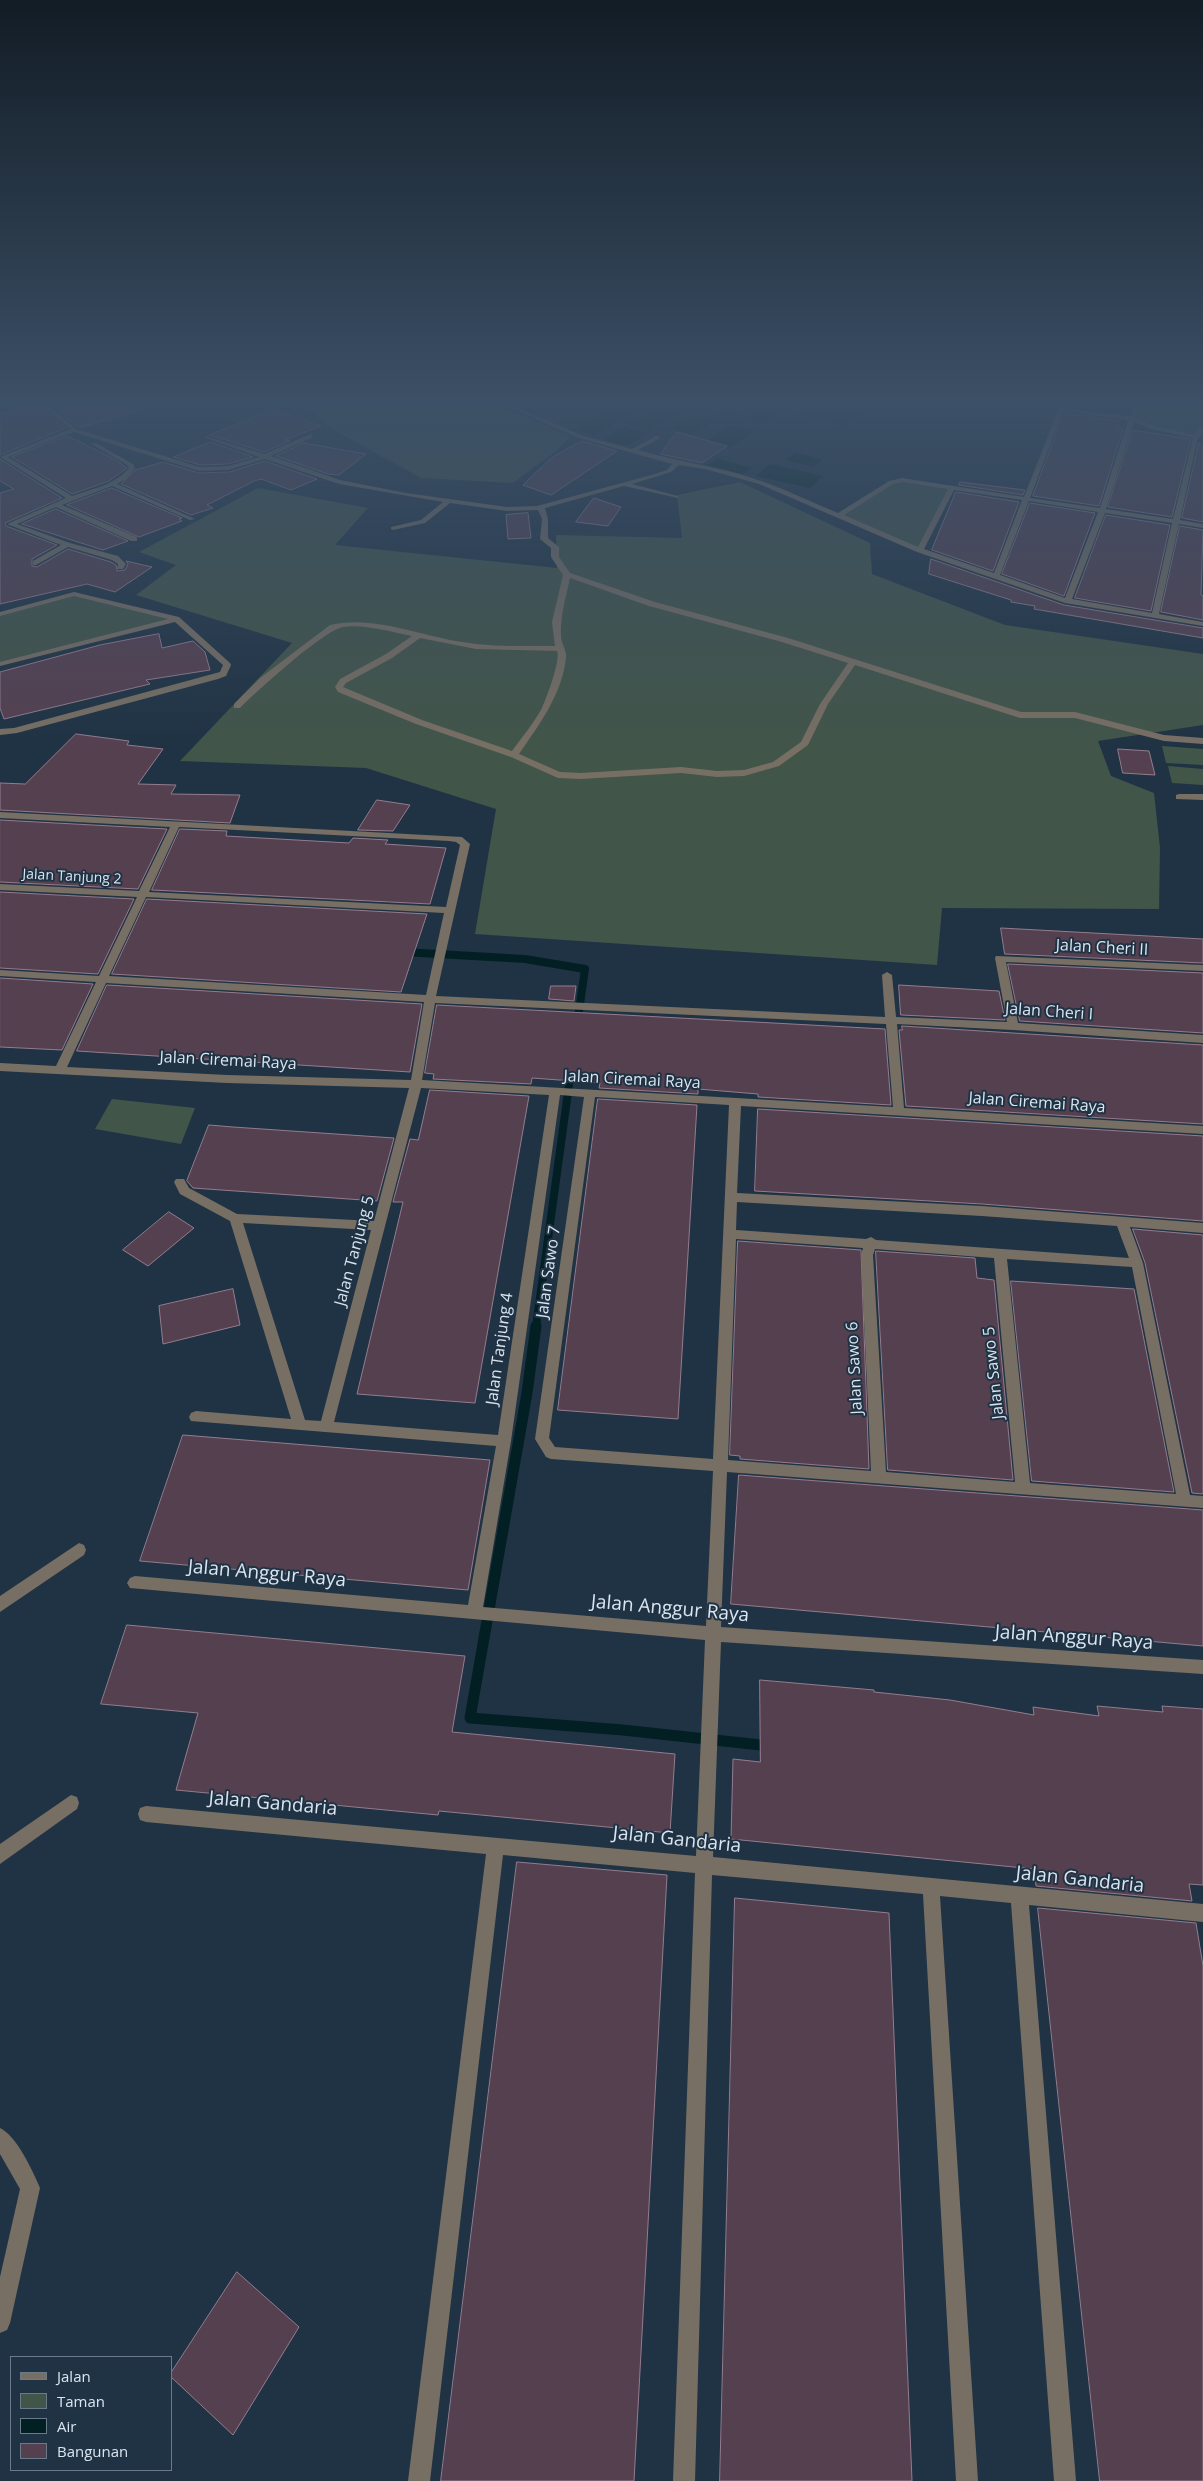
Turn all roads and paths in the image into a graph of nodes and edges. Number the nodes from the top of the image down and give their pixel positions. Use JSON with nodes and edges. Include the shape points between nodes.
{"nodes":[{"id":1,"x":26,"y":518,"type":"edge"},
{"id":2,"x":86,"y":518,"type":"edge"},
{"id":3,"x":189,"y":518,"type":"edge"},
{"id":4,"x":428,"y":518,"type":"edge"},
{"id":5,"x":545,"y":518,"type":"edge"},
{"id":6,"x":846,"y":518,"type":"edge"},
{"id":7,"x":936,"y":518,"type":"edge"},
{"id":8,"x":1019,"y":518,"type":"edge"},
{"id":9,"x":1099,"y":518,"type":"edge"},
{"id":10,"x":1151,"y":518,"type":"edge"},
{"id":11,"x":1178,"y":518,"type":"edge"},
{"id":12,"x":192,"y":519,"type":"dead end"},
{"id":13,"x":1177,"y":522,"type":"junction"},
{"id":14,"x":1203,"y":526,"type":"edge"},
{"id":15,"x":393,"y":528,"type":"dead end"},
{"id":16,"x":134,"y":539,"type":"dead end"},
{"id":17,"x":67,"y":545,"type":"junction"},
{"id":18,"x":920,"y":550,"type":"junction"},
{"id":19,"x":36,"y":563,"type":"dead end"},
{"id":20,"x":120,"y":567,"type":"dead end"},
{"id":21,"x":567,"y":575,"type":"junction"},
{"id":22,"x":996,"y":577,"type":"junction"},
{"id":23,"x":1068,"y":601,"type":"junction"},
{"id":24,"x":0,"y":614,"type":"edge"},
{"id":25,"x":1155,"y":616,"type":"junction"},
{"id":26,"x":176,"y":619,"type":"junction"},
{"id":27,"x":1203,"y":624,"type":"edge"},
{"id":28,"x":419,"y":635,"type":"junction"},
{"id":29,"x":560,"y":649,"type":"junction"},
{"id":30,"x":853,"y":662,"type":"junction"},
{"id":31,"x":0,"y":664,"type":"edge"},
{"id":32,"x":237,"y":706,"type":"dead end"},
{"id":33,"x":0,"y":732,"type":"edge"},
{"id":34,"x":1203,"y":741,"type":"edge"},
{"id":35,"x":514,"y":755,"type":"junction"},
{"id":36,"x":1179,"y":797,"type":"dead end"},
{"id":37,"x":1203,"y":797,"type":"edge"},
{"id":38,"x":0,"y":815,"type":"edge"},
{"id":39,"x":176,"y":824,"type":"junction"},
{"id":40,"x":0,"y":887,"type":"edge"},
{"id":41,"x":142,"y":895,"type":"junction"},
{"id":42,"x":450,"y":910,"type":"junction"},
{"id":43,"x":1203,"y":968,"type":"edge"},
{"id":44,"x":0,"y":973,"type":"edge"},
{"id":45,"x":887,"y":975,"type":"dead end"},
{"id":46,"x":102,"y":979,"type":"junction"},
{"id":47,"x":430,"y":999,"type":"junction"},
{"id":48,"x":892,"y":1020,"type":"junction"},
{"id":49,"x":1013,"y":1026,"type":"junction"},
{"id":50,"x":1203,"y":1039,"type":"edge"},
{"id":51,"x":0,"y":1066,"type":"edge"},
{"id":52,"x":60,"y":1069,"type":"junction"},
{"id":53,"x":416,"y":1084,"type":"junction"},
{"id":54,"x":558,"y":1092,"type":"junction"},
{"id":55,"x":586,"y":1093,"type":"junction"},
{"id":56,"x":735,"y":1102,"type":"junction"},
{"id":57,"x":898,"y":1111,"type":"junction"},
{"id":58,"x":1203,"y":1130,"type":"edge"},
{"id":59,"x":180,"y":1182,"type":"dead end"},
{"id":60,"x":731,"y":1197,"type":"junction"},
{"id":61,"x":235,"y":1218,"type":"junction"},
{"id":62,"x":1122,"y":1222,"type":"junction"},
{"id":63,"x":378,"y":1226,"type":"junction"},
{"id":64,"x":1203,"y":1228,"type":"edge"},
{"id":65,"x":729,"y":1234,"type":"junction"},
{"id":66,"x":869,"y":1248,"type":"junction"},
{"id":67,"x":1000,"y":1252,"type":"junction"},
{"id":68,"x":1137,"y":1263,"type":"junction"},
{"id":69,"x":196,"y":1417,"type":"dead end"},
{"id":70,"x":300,"y":1425,"type":"junction"},
{"id":71,"x":326,"y":1427,"type":"junction"},
{"id":72,"x":504,"y":1441,"type":"junction"},
{"id":73,"x":720,"y":1466,"type":"junction"},
{"id":74,"x":879,"y":1478,"type":"junction"},
{"id":75,"x":1023,"y":1489,"type":"junction"},
{"id":76,"x":1184,"y":1500,"type":"junction"},
{"id":77,"x":1203,"y":1502,"type":"edge"},
{"id":78,"x":79,"y":1550,"type":"dead end"},
{"id":79,"x":135,"y":1582,"type":"dead end"},
{"id":80,"x":0,"y":1605,"type":"edge"},
{"id":81,"x":480,"y":1612,"type":"junction"},
{"id":82,"x":714,"y":1634,"type":"junction"},
{"id":83,"x":1203,"y":1667,"type":"edge"},
{"id":84,"x":71,"y":1803,"type":"dead end"},
{"id":85,"x":146,"y":1814,"type":"dead end"},
{"id":86,"x":496,"y":1845,"type":"junction"},
{"id":87,"x":0,"y":1855,"type":"edge"},
{"id":88,"x":704,"y":1864,"type":"junction"},
{"id":89,"x":931,"y":1888,"type":"junction"},
{"id":90,"x":1019,"y":1895,"type":"junction"},
{"id":91,"x":1203,"y":1913,"type":"edge"},
{"id":92,"x":0,"y":2138,"type":"edge"},
{"id":93,"x":0,"y":2323,"type":"edge"},
{"id":94,"x":419,"y":2481,"type":"edge"},
{"id":95,"x":684,"y":2481,"type":"edge"},
{"id":96,"x":967,"y":2481,"type":"edge"},
{"id":97,"x":1066,"y":2481,"type":"edge"}],
"edges":[{"from":1,"to":17,"type":"street","via":[[11,524]]},
{"from":2,"to":16,"type":"street"},
{"from":3,"to":12,"type":"street"},
{"from":4,"to":15,"type":"street","via":[[423,522]]},
{"from":5,"to":21,"type":"street","via":[[544,539],[555,547],[555,557]]},
{"from":6,"to":18,"type":"street"},
{"from":7,"to":18,"type":"street"},
{"from":8,"to":22,"type":"street"},
{"from":9,"to":23,"type":"street"},
{"from":10,"to":13,"type":"street"},
{"from":11,"to":13,"type":"street"},
{"from":13,"to":14,"type":"street"},
{"from":13,"to":25,"type":"street"},
{"from":17,"to":19,"type":"street"},
{"from":17,"to":20,"type":"street","via":[[115,558],[122,564]]},
{"from":18,"to":22,"type":"street"},
{"from":21,"to":29,"type":"street","via":[[556,622]]},
{"from":21,"to":30,"type":"street","via":[[652,604]]},
{"from":22,"to":23,"type":"street"},
{"from":23,"to":25,"type":"street"},
{"from":24,"to":26,"type":"street","via":[[74,594]]},
{"from":25,"to":27,"type":"street"},
{"from":26,"to":31,"type":"street"},
{"from":26,"to":33,"type":"street","via":[[222,660],[226,665],[223,674]]},
{"from":28,"to":29,"type":"street","via":[[464,645]]},
{"from":28,"to":32,"type":"street","via":[[338,625],[263,680]]},
{"from":28,"to":35,"type":"street","via":[[342,681],[341,690],[419,722]]},
{"from":29,"to":35,"type":"street","via":[[562,662],[546,708]]},
{"from":30,"to":34,"type":"street","via":[[1020,715],[1075,715],[1164,738]]},
{"from":30,"to":35,"type":"street","via":[[824,704],[805,743],[776,764],[744,773],[664,770],[558,775]]},
{"from":36,"to":37,"type":"street"},
{"from":38,"to":39,"type":"street"},
{"from":39,"to":41,"type":"street"},
{"from":39,"to":42,"type":"street","name":"Jalan Tanjung 5","via":[[459,839],[465,844],[465,850]]},
{"from":40,"to":41,"type":"street","name":"Jalan Tanjung 2"},
{"from":41,"to":42,"type":"street","name":"Jalan Tanjung 2"},
{"from":41,"to":46,"type":"street"},
{"from":42,"to":47,"type":"street","name":"Jalan Tanjung 5"},
{"from":43,"to":49,"type":"street","name":"Jalan Cheri II","via":[[1000,958]]},
{"from":44,"to":46,"type":"street","name":"Jalan Cheri I"},
{"from":45,"to":48,"type":"street"},
{"from":46,"to":47,"type":"street","name":"Jalan Cheri I"},
{"from":46,"to":52,"type":"street"},
{"from":47,"to":48,"type":"street","name":"Jalan Cheri I"},
{"from":47,"to":53,"type":"street","name":"Jalan Tanjung 5"},
{"from":48,"to":49,"type":"street","name":"Jalan Cheri I"},
{"from":48,"to":57,"type":"street"},
{"from":49,"to":50,"type":"street","name":"Jalan Cheri I"},
{"from":51,"to":52,"type":"street"},
{"from":52,"to":53,"type":"street","name":"Jalan Ciremai Raya","via":[[227,1079]]},
{"from":53,"to":54,"type":"street","name":"Jalan Ciremai Raya"},
{"from":53,"to":63,"type":"street","name":"Jalan Tanjung 5"},
{"from":54,"to":55,"type":"street","name":"Jalan Ciremai Raya"},
{"from":54,"to":72,"type":"street","name":"Jalan Tanjung 4"},
{"from":55,"to":56,"type":"street","name":"Jalan Ciremai Raya"},
{"from":55,"to":73,"type":"street","name":"Jalan Sawo 7","via":[[542,1439],[551,1452]]},
{"from":56,"to":57,"type":"street","name":"Jalan Ciremai Raya"},
{"from":56,"to":60,"type":"street"},
{"from":57,"to":58,"type":"street","name":"Jalan Ciremai Raya"},
{"from":59,"to":61,"type":"street","via":[[184,1191]]},
{"from":60,"to":62,"type":"street"},
{"from":60,"to":65,"type":"street"},
{"from":61,"to":63,"type":"street"},
{"from":61,"to":70,"type":"street"},
{"from":62,"to":64,"type":"street"},
{"from":62,"to":68,"type":"street"},
{"from":63,"to":71,"type":"street","name":"Jalan Tanjung 5"},
{"from":65,"to":66,"type":"street"},
{"from":65,"to":73,"type":"street"},
{"from":66,"to":67,"type":"street"},
{"from":66,"to":74,"type":"street","name":"Jalan Sawo 6"},
{"from":67,"to":68,"type":"street"},
{"from":67,"to":75,"type":"street","name":"Jalan Sawo 5"},
{"from":68,"to":76,"type":"street"},
{"from":69,"to":70,"type":"street"},
{"from":70,"to":71,"type":"street"},
{"from":71,"to":72,"type":"street"},
{"from":72,"to":81,"type":"street","name":"Jalan Tanjung 4"},
{"from":73,"to":74,"type":"street"},
{"from":73,"to":82,"type":"street"},
{"from":74,"to":75,"type":"street"},
{"from":75,"to":76,"type":"street"},
{"from":76,"to":77,"type":"street"},
{"from":78,"to":80,"type":"street"},
{"from":79,"to":81,"type":"street","name":"Jalan Anggur Raya"},
{"from":81,"to":82,"type":"street","name":"Jalan Anggur Raya"},
{"from":82,"to":83,"type":"street","name":"Jalan Anggur Raya"},
{"from":82,"to":88,"type":"street"},
{"from":84,"to":87,"type":"street"},
{"from":85,"to":86,"type":"street","name":"Jalan Gandaria"},
{"from":86,"to":88,"type":"street","name":"Jalan Gandaria"},
{"from":86,"to":94,"type":"street"},
{"from":88,"to":89,"type":"street","name":"Jalan Gandaria"},
{"from":88,"to":95,"type":"street"},
{"from":89,"to":90,"type":"street","name":"Jalan Gandaria"},
{"from":89,"to":96,"type":"street"},
{"from":90,"to":91,"type":"street","name":"Jalan Gandaria"},
{"from":90,"to":97,"type":"street"},
{"from":92,"to":93,"type":"street","via":[[30,2188]]}]}
